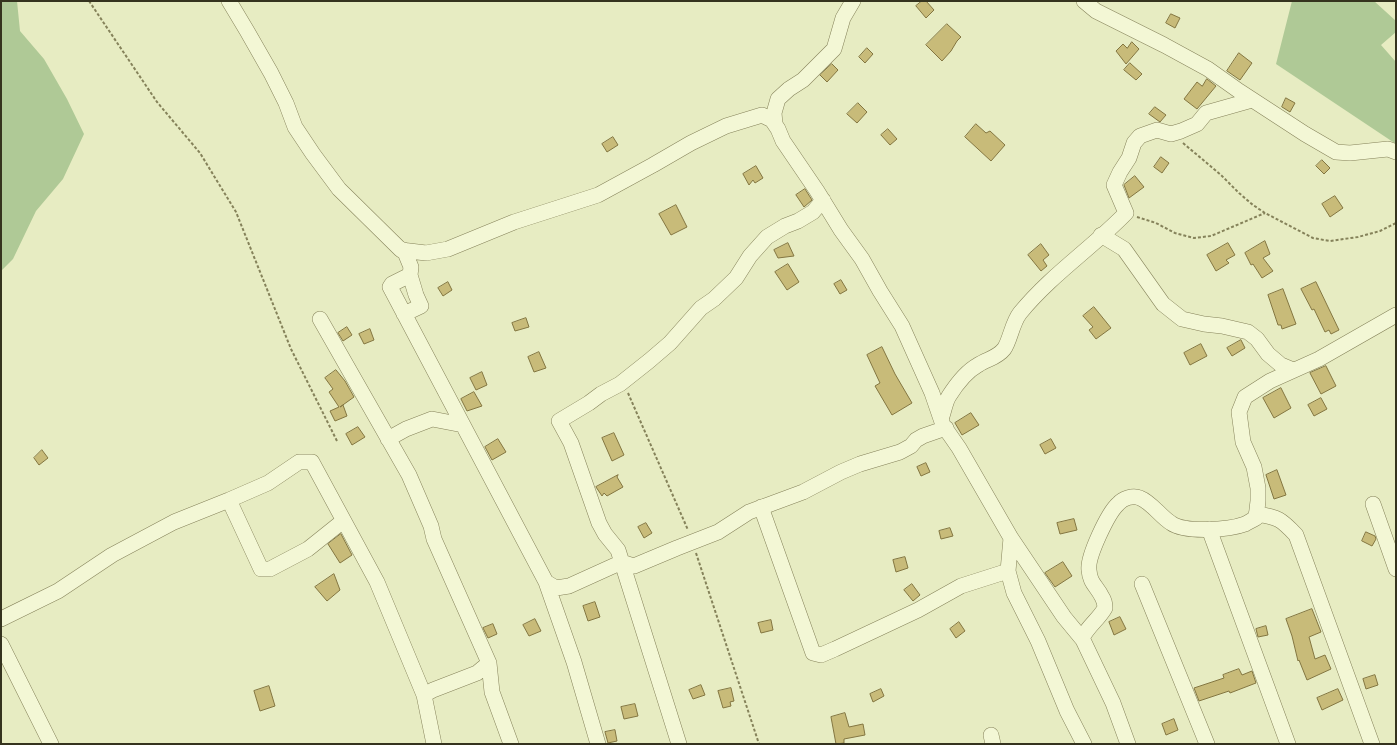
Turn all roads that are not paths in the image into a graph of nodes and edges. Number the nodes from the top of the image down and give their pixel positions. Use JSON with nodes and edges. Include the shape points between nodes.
{"nodes":[{"id":1,"x":228,"y":1,"type":"edge"},
{"id":2,"x":853,"y":1,"type":"edge"},
{"id":3,"x":1084,"y":1,"type":"edge"},
{"id":4,"x":1252,"y":100,"type":"junction"},
{"id":5,"x":775,"y":124,"type":"junction"},
{"id":6,"x":1396,"y":152,"type":"edge"},
{"id":7,"x":823,"y":200,"type":"junction"},
{"id":8,"x":1101,"y":235,"type":"junction"},
{"id":9,"x":404,"y":250,"type":"junction"},
{"id":10,"x":410,"y":275,"type":"junction"},
{"id":11,"x":404,"y":314,"type":"junction"},
{"id":12,"x":1396,"y":314,"type":"edge"},
{"id":13,"x":320,"y":319,"type":"dead end"},
{"id":14,"x":1268,"y":354,"type":"junction"},
{"id":15,"x":1294,"y":370,"type":"junction"},
{"id":16,"x":1258,"y":388,"type":"junction"},
{"id":17,"x":943,"y":424,"type":"junction"},
{"id":18,"x":463,"y":425,"type":"junction"},
{"id":19,"x":388,"y":439,"type":"junction"},
{"id":20,"x":229,"y":500,"type":"junction"},
{"id":21,"x":1373,"y":504,"type":"dead end"},
{"id":22,"x":761,"y":507,"type":"junction"},
{"id":23,"x":1256,"y":514,"type":"junction"},
{"id":24,"x":343,"y":521,"type":"junction"},
{"id":25,"x":1209,"y":530,"type":"junction"},
{"id":26,"x":1011,"y":538,"type":"junction"},
{"id":27,"x":628,"y":569,"type":"junction"},
{"id":28,"x":1396,"y":569,"type":"edge"},
{"id":29,"x":1008,"y":571,"type":"junction"},
{"id":30,"x":546,"y":582,"type":"junction"},
{"id":31,"x":1142,"y":584,"type":"dead end"},
{"id":32,"x":1,"y":619,"type":"edge"},
{"id":33,"x":1082,"y":638,"type":"junction"},
{"id":34,"x":1,"y":644,"type":"edge"},
{"id":35,"x":489,"y":663,"type":"junction"},
{"id":36,"x":424,"y":695,"type":"junction"},
{"id":37,"x":51,"y":744,"type":"edge"},
{"id":38,"x":434,"y":744,"type":"edge"},
{"id":39,"x":511,"y":744,"type":"edge"},
{"id":40,"x":598,"y":744,"type":"edge"},
{"id":41,"x":679,"y":744,"type":"edge"},
{"id":42,"x":1084,"y":744,"type":"edge"},
{"id":43,"x":1128,"y":744,"type":"edge"},
{"id":44,"x":1207,"y":744,"type":"edge"},
{"id":45,"x":1288,"y":744,"type":"edge"},
{"id":46,"x":1372,"y":744,"type":"edge"}],
"edges":[{"from":1,"to":9,"type":"street","via":[[271,73],[295,127],[313,154],[339,189],[401,250]]},
{"from":2,"to":5,"type":"street","via":[[843,18],[834,49],[804,80],[789,89],[778,100],[774,112]]},
{"from":3,"to":4,"type":"street","via":[[1096,11],[1208,69]]},
{"from":4,"to":6,"type":"street","via":[[1336,152],[1388,149]]},
{"from":4,"to":8,"type":"street","via":[[1206,113],[1198,124],[1181,131],[1171,134],[1157,130],[1140,136],[1134,143],[1114,185],[1126,213]]},
{"from":5,"to":7,"type":"street","via":[[783,141]]},
{"from":5,"to":9,"type":"street","via":[[762,115],[726,126],[598,195],[514,222],[448,249],[426,253]]},
{"from":7,"to":17,"type":"street","via":[[902,326]]},
{"from":7,"to":27,"type":"street","via":[[813,212],[798,222],[785,226],[767,237],[750,256],[736,278],[701,308],[670,343],[623,382],[559,420],[571,443],[599,523]]},
{"from":8,"to":14,"type":"street","via":[[1124,249],[1163,304],[1182,319],[1248,332]]},
{"from":8,"to":17,"type":"street","via":[[1027,304],[1018,315],[1005,348],[998,355],[978,365],[964,378],[949,397]]},
{"from":9,"to":10,"type":"street","via":[[411,267]]},
{"from":10,"to":11,"type":"street","via":[[421,306]]},
{"from":10,"to":11,"type":"street","via":[[390,287]]},
{"from":11,"to":18,"type":"street"},
{"from":12,"to":15,"type":"street","via":[[1319,359]]},
{"from":13,"to":19,"type":"street"},
{"from":14,"to":15,"type":"street","via":[[1281,365]]},
{"from":14,"to":16,"type":"street","via":[[1267,369]]},
{"from":15,"to":16,"type":"street"},
{"from":16,"to":23,"type":"street","via":[[1245,397],[1239,412],[1243,442],[1254,467],[1258,488]]},
{"from":17,"to":22,"type":"street","via":[[900,452],[860,464],[803,492]]},
{"from":17,"to":26,"type":"street"},
{"from":18,"to":19,"type":"street","via":[[432,420],[406,429]]},
{"from":18,"to":30,"type":"street"},
{"from":19,"to":35,"type":"street","via":[[409,475],[432,526],[434,539]]},
{"from":20,"to":24,"type":"street","via":[[268,483],[299,462],[312,462]]},
{"from":20,"to":24,"type":"street","via":[[261,569],[270,570],[308,549]]},
{"from":20,"to":32,"type":"street","via":[[174,522],[112,555],[58,591]]},
{"from":21,"to":28,"type":"street"},
{"from":22,"to":27,"type":"street","via":[[718,532]]},
{"from":22,"to":29,"type":"street","via":[[813,653],[821,655],[918,610],[961,586]]},
{"from":23,"to":25,"type":"street","via":[[1256,518],[1245,524]]},
{"from":23,"to":46,"type":"street","via":[[1274,516],[1296,534]]},
{"from":24,"to":36,"type":"street","via":[[377,582]]},
{"from":25,"to":33,"type":"street","via":[[1184,529],[1171,524],[1141,498],[1131,497],[1118,503],[1106,521],[1091,555],[1089,569],[1093,585],[1106,608],[1088,627]]},
{"from":25,"to":45,"type":"street"},
{"from":26,"to":29,"type":"street"},
{"from":26,"to":33,"type":"street","via":[[1064,617]]},
{"from":27,"to":30,"type":"street","via":[[569,586],[556,588]]},
{"from":27,"to":41,"type":"street"},
{"from":29,"to":42,"type":"street","via":[[1014,593],[1038,641],[1066,711]]},
{"from":30,"to":40,"type":"street","via":[[574,662]]},
{"from":31,"to":44,"type":"street"},
{"from":33,"to":43,"type":"street","via":[[1113,703]]},
{"from":34,"to":37,"type":"street"},
{"from":35,"to":36,"type":"street","via":[[477,673]]},
{"from":35,"to":39,"type":"street","via":[[492,692]]},
{"from":36,"to":38,"type":"street"}]}
